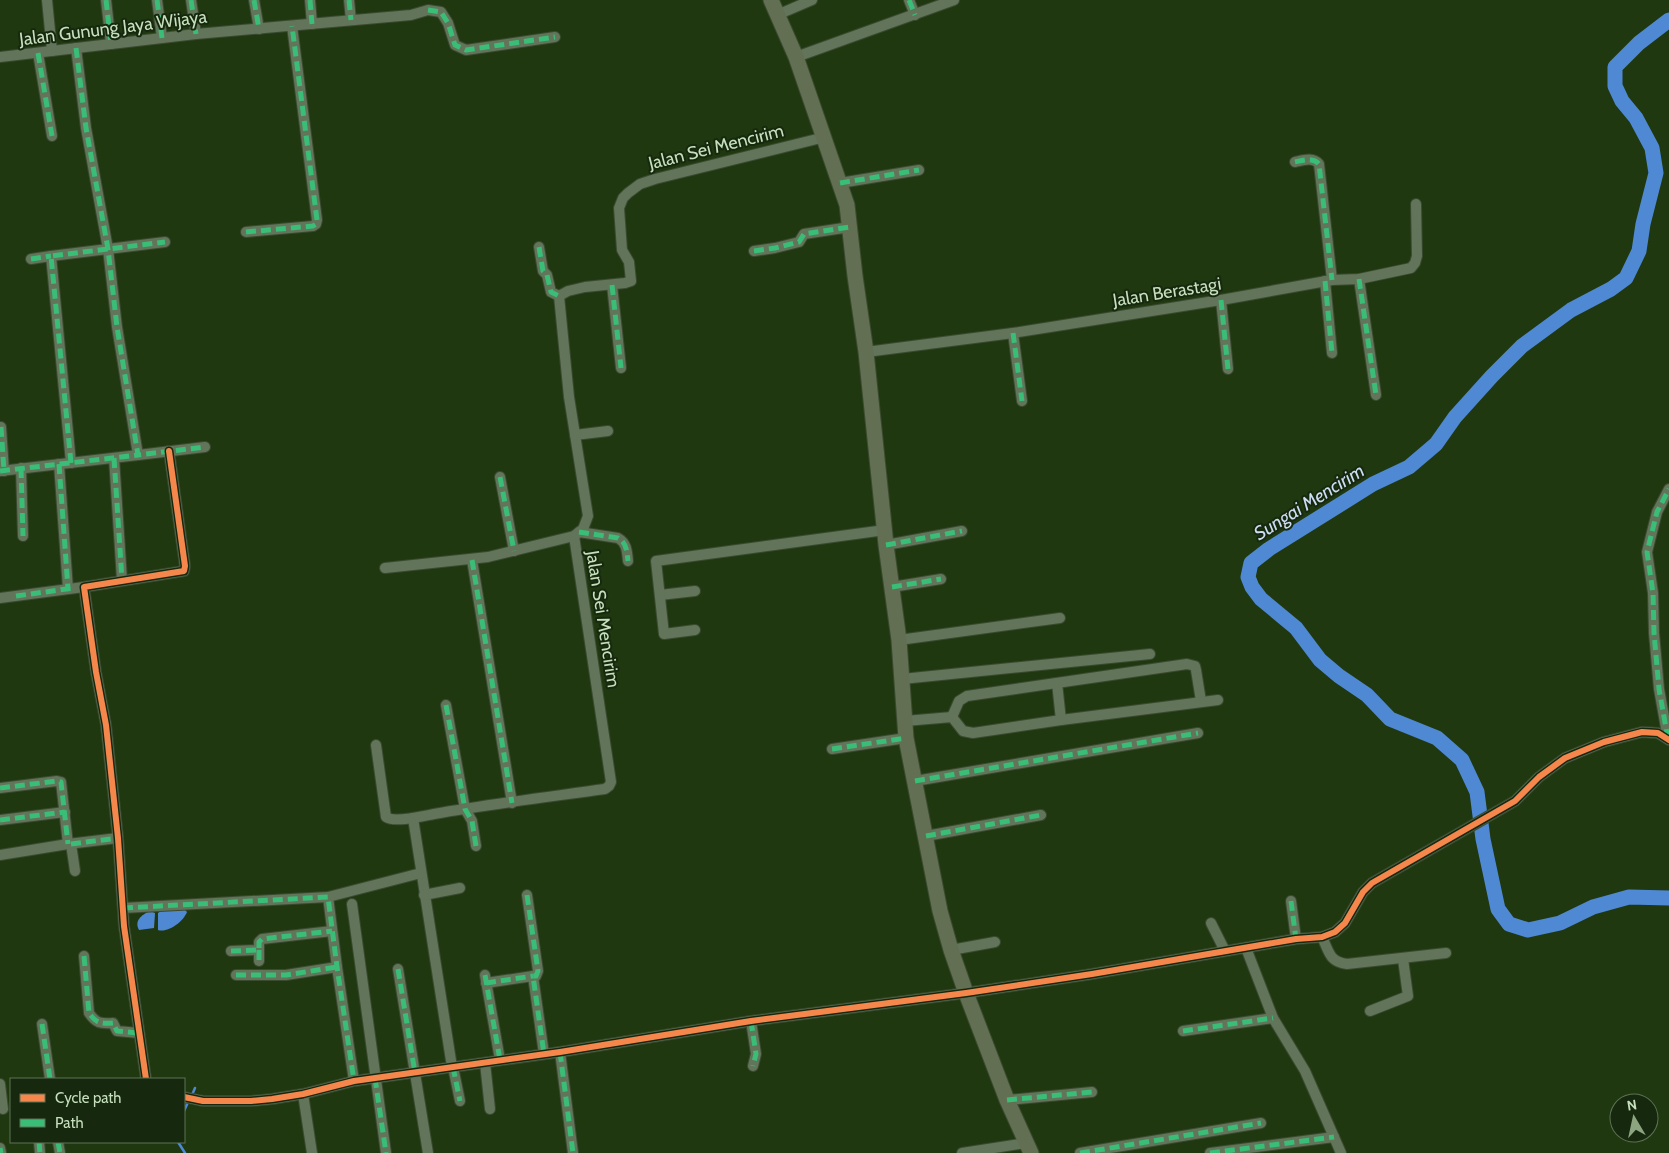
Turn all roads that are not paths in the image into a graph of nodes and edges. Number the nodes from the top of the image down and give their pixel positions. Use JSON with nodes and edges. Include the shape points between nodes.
{"nodes":[{"id":1,"x":47,"y":0,"type":"edge"},
{"id":2,"x":106,"y":0,"type":"edge"},
{"id":3,"x":157,"y":0,"type":"edge"},
{"id":4,"x":191,"y":0,"type":"edge"},
{"id":5,"x":254,"y":0,"type":"edge"},
{"id":6,"x":310,"y":0,"type":"edge"},
{"id":7,"x":348,"y":0,"type":"edge"},
{"id":8,"x":771,"y":0,"type":"edge"},
{"id":9,"x":812,"y":0,"type":"edge"},
{"id":10,"x":909,"y":0,"type":"edge"},
{"id":11,"x":954,"y":0,"type":"edge"},
{"id":12,"x":429,"y":5,"type":"edge"},
{"id":13,"x":915,"y":15,"type":"junction"},
{"id":14,"x":777,"y":16,"type":"junction"},
{"id":15,"x":351,"y":20,"type":"junction"},
{"id":16,"x":312,"y":24,"type":"junction"},
{"id":17,"x":292,"y":26,"type":"junction"},
{"id":18,"x":259,"y":28,"type":"junction"},
{"id":19,"x":196,"y":34,"type":"junction"},
{"id":20,"x":555,"y":37,"type":"dead end"},
{"id":21,"x":162,"y":38,"type":"junction"},
{"id":22,"x":111,"y":44,"type":"junction"},
{"id":23,"x":76,"y":48,"type":"junction"},
{"id":24,"x":52,"y":51,"type":"junction"},
{"id":25,"x":38,"y":52,"type":"junction"},
{"id":26,"x":0,"y":57,"type":"edge"},
{"id":27,"x":796,"y":57,"type":"junction"},
{"id":28,"x":52,"y":136,"type":"dead end"},
{"id":29,"x":825,"y":137,"type":"junction"},
{"id":30,"x":1295,"y":162,"type":"dead end"},
{"id":31,"x":919,"y":170,"type":"dead end"},
{"id":32,"x":840,"y":183,"type":"junction"},
{"id":33,"x":1416,"y":204,"type":"dead end"},
{"id":34,"x":850,"y":227,"type":"junction"},
{"id":35,"x":246,"y":232,"type":"dead end"},
{"id":36,"x":165,"y":242,"type":"dead end"},
{"id":37,"x":539,"y":247,"type":"dead end"},
{"id":38,"x":108,"y":249,"type":"junction"},
{"id":39,"x":754,"y":251,"type":"dead end"},
{"id":40,"x":51,"y":256,"type":"junction"},
{"id":41,"x":31,"y":259,"type":"dead end"},
{"id":42,"x":1359,"y":279,"type":"junction"},
{"id":43,"x":1328,"y":281,"type":"junction"},
{"id":44,"x":612,"y":284,"type":"junction"},
{"id":45,"x":558,"y":296,"type":"junction"},
{"id":46,"x":1221,"y":300,"type":"junction"},
{"id":47,"x":1013,"y":333,"type":"junction"},
{"id":48,"x":866,"y":352,"type":"junction"},
{"id":49,"x":1332,"y":353,"type":"dead end"},
{"id":50,"x":621,"y":368,"type":"dead end"},
{"id":51,"x":1228,"y":369,"type":"dead end"},
{"id":52,"x":1376,"y":395,"type":"dead end"},
{"id":53,"x":1022,"y":400,"type":"dead end"},
{"id":54,"x":1,"y":427,"type":"edge"},
{"id":55,"x":608,"y":431,"type":"dead end"},
{"id":56,"x":575,"y":435,"type":"junction"},
{"id":57,"x":205,"y":447,"type":"dead end"},
{"id":58,"x":169,"y":451,"type":"junction"},
{"id":59,"x":138,"y":455,"type":"junction"},
{"id":60,"x":114,"y":458,"type":"junction"},
{"id":61,"x":71,"y":463,"type":"junction"},
{"id":62,"x":59,"y":464,"type":"junction"},
{"id":63,"x":20,"y":468,"type":"junction"},
{"id":64,"x":2,"y":471,"type":"edge"},
{"id":65,"x":500,"y":478,"type":"dead end"},
{"id":66,"x":1669,"y":489,"type":"edge"},
{"id":67,"x":962,"y":531,"type":"dead end"},
{"id":68,"x":576,"y":534,"type":"junction"},
{"id":69,"x":23,"y":536,"type":"dead end"},
{"id":70,"x":886,"y":538,"type":"junction"},
{"id":71,"x":514,"y":551,"type":"junction"},
{"id":72,"x":472,"y":560,"type":"junction"},
{"id":73,"x":628,"y":562,"type":"dead end"},
{"id":74,"x":386,"y":568,"type":"dead end"},
{"id":75,"x":941,"y":579,"type":"dead end"},
{"id":76,"x":122,"y":580,"type":"junction"},
{"id":77,"x":84,"y":586,"type":"junction"},
{"id":78,"x":892,"y":587,"type":"junction"},
{"id":79,"x":68,"y":589,"type":"junction"},
{"id":80,"x":695,"y":591,"type":"dead end"},
{"id":81,"x":660,"y":596,"type":"junction"},
{"id":82,"x":0,"y":598,"type":"edge"},
{"id":83,"x":1060,"y":618,"type":"dead end"},
{"id":84,"x":695,"y":630,"type":"dead end"},
{"id":85,"x":899,"y":640,"type":"junction"},
{"id":86,"x":1150,"y":654,"type":"dead end"},
{"id":87,"x":902,"y":680,"type":"junction"},
{"id":88,"x":1057,"y":683,"type":"junction"},
{"id":89,"x":1218,"y":700,"type":"dead end"},
{"id":90,"x":1201,"y":701,"type":"junction"},
{"id":91,"x":446,"y":704,"type":"dead end"},
{"id":92,"x":952,"y":717,"type":"junction"},
{"id":93,"x":1061,"y":720,"type":"junction"},
{"id":94,"x":905,"y":721,"type":"junction"},
{"id":95,"x":1198,"y":734,"type":"dead end"},
{"id":96,"x":906,"y":738,"type":"junction"},
{"id":97,"x":1668,"y":739,"type":"edge"},
{"id":98,"x":376,"y":745,"type":"dead end"},
{"id":99,"x":832,"y":749,"type":"dead end"},
{"id":100,"x":914,"y":781,"type":"junction"},
{"id":101,"x":0,"y":788,"type":"edge"},
{"id":102,"x":512,"y":802,"type":"junction"},
{"id":103,"x":465,"y":809,"type":"junction"},
{"id":104,"x":64,"y":812,"type":"junction"},
{"id":105,"x":1041,"y":815,"type":"dead end"},
{"id":106,"x":413,"y":818,"type":"junction"},
{"id":107,"x":0,"y":820,"type":"edge"},
{"id":108,"x":926,"y":836,"type":"junction"},
{"id":109,"x":118,"y":838,"type":"junction"},
{"id":110,"x":70,"y":844,"type":"junction"},
{"id":111,"x":476,"y":846,"type":"dead end"},
{"id":112,"x":0,"y":856,"type":"edge"},
{"id":113,"x":75,"y":871,"type":"dead end"},
{"id":114,"x":421,"y":873,"type":"junction"},
{"id":115,"x":460,"y":888,"type":"dead end"},
{"id":116,"x":424,"y":895,"type":"junction"},
{"id":117,"x":527,"y":895,"type":"dead end"},
{"id":118,"x":328,"y":897,"type":"junction"},
{"id":119,"x":1291,"y":900,"type":"dead end"},
{"id":120,"x":352,"y":904,"type":"dead end"},
{"id":121,"x":123,"y":908,"type":"junction"},
{"id":122,"x":1211,"y":922,"type":"dead end"},
{"id":123,"x":332,"y":931,"type":"junction"},
{"id":124,"x":1322,"y":937,"type":"junction"},
{"id":125,"x":1296,"y":938,"type":"junction"},
{"id":126,"x":995,"y":942,"type":"dead end"},
{"id":127,"x":1246,"y":948,"type":"junction"},
{"id":128,"x":951,"y":950,"type":"junction"},
{"id":129,"x":231,"y":951,"type":"dead end"},
{"id":130,"x":1225,"y":951,"type":"junction"},
{"id":131,"x":1446,"y":953,"type":"dead end"},
{"id":132,"x":84,"y":956,"type":"dead end"},
{"id":133,"x":1403,"y":959,"type":"junction"},
{"id":134,"x":337,"y":967,"type":"junction"},
{"id":135,"x":398,"y":969,"type":"dead end"},
{"id":136,"x":236,"y":975,"type":"dead end"},
{"id":137,"x":533,"y":976,"type":"junction"},
{"id":138,"x":966,"y":993,"type":"junction"},
{"id":139,"x":1370,"y":1011,"type":"dead end"},
{"id":140,"x":1273,"y":1018,"type":"junction"},
{"id":141,"x":751,"y":1021,"type":"junction"},
{"id":142,"x":42,"y":1024,"type":"dead end"},
{"id":143,"x":1183,"y":1031,"type":"dead end"},
{"id":144,"x":139,"y":1033,"type":"junction"},
{"id":145,"x":560,"y":1052,"type":"junction"},
{"id":146,"x":544,"y":1054,"type":"junction"},
{"id":147,"x":500,"y":1060,"type":"junction"},
{"id":148,"x":485,"y":1063,"type":"junction"},
{"id":149,"x":753,"y":1066,"type":"dead end"},
{"id":150,"x":453,"y":1067,"type":"junction"},
{"id":151,"x":415,"y":1073,"type":"junction"},
{"id":152,"x":50,"y":1078,"type":"edge"},
{"id":153,"x":146,"y":1078,"type":"edge"},
{"id":154,"x":375,"y":1078,"type":"junction"},
{"id":155,"x":354,"y":1080,"type":"junction"},
{"id":156,"x":0,"y":1084,"type":"edge"},
{"id":157,"x":1092,"y":1092,"type":"dead end"},
{"id":158,"x":303,"y":1094,"type":"junction"},
{"id":159,"x":185,"y":1097,"type":"edge"},
{"id":160,"x":1007,"y":1100,"type":"junction"},
{"id":161,"x":460,"y":1101,"type":"dead end"},
{"id":162,"x":5,"y":1108,"type":"edge"},
{"id":163,"x":490,"y":1109,"type":"dead end"},
{"id":164,"x":1261,"y":1123,"type":"dead end"},
{"id":165,"x":1334,"y":1137,"type":"junction"},
{"id":166,"x":0,"y":1148,"type":"edge"},
{"id":167,"x":1028,"y":1148,"type":"edge"},
{"id":168,"x":1,"y":1153,"type":"edge"},
{"id":169,"x":312,"y":1153,"type":"edge"},
{"id":170,"x":386,"y":1153,"type":"edge"},
{"id":171,"x":428,"y":1153,"type":"edge"},
{"id":172,"x":573,"y":1153,"type":"edge"},
{"id":173,"x":962,"y":1153,"type":"edge"},
{"id":174,"x":1080,"y":1153,"type":"edge"},
{"id":175,"x":1210,"y":1153,"type":"edge"},
{"id":176,"x":1341,"y":1153,"type":"edge"}],
"edges":[{"from":1,"to":24,"type":"street"},
{"from":2,"to":22,"type":"street"},
{"from":3,"to":21,"type":"street"},
{"from":4,"to":19,"type":"street"},
{"from":5,"to":18,"type":"street"},
{"from":6,"to":16,"type":"street"},
{"from":7,"to":15,"type":"street"},
{"from":8,"to":14,"type":"main road"},
{"from":9,"to":14,"type":"street"},
{"from":10,"to":13,"type":"street"},
{"from":11,"to":13,"type":"street"},
{"from":12,"to":15,"type":"street","name":"Jalan Gunung Jaya Wijaya","via":[[411,15]]},
{"from":12,"to":20,"type":"street","via":[[441,12],[454,45],[466,50]]},
{"from":13,"to":27,"type":"street"},
{"from":14,"to":27,"type":"main road"},
{"from":15,"to":16,"type":"street","name":"Jalan Gunung Jaya Wijaya"},
{"from":16,"to":17,"type":"street","name":"Jalan Gunung Jaya Wijaya"},
{"from":17,"to":18,"type":"street","name":"Jalan Gunung Jaya Wijaya"},
{"from":17,"to":35,"type":"street","via":[[317,220],[313,226]]},
{"from":18,"to":19,"type":"street","name":"Jalan Gunung Jaya Wijaya"},
{"from":19,"to":21,"type":"street","name":"Jalan Gunung Jaya Wijaya"},
{"from":21,"to":22,"type":"street","name":"Jalan Gunung Jaya Wijaya"},
{"from":22,"to":23,"type":"street","name":"Jalan Gunung Jaya Wijaya"},
{"from":23,"to":24,"type":"street","name":"Jalan Gunung Jaya Wijaya"},
{"from":23,"to":38,"type":"street","via":[[86,128]]},
{"from":24,"to":25,"type":"street","name":"Jalan Gunung Jaya Wijaya"},
{"from":25,"to":26,"type":"street","name":"Jalan Gunung Jaya Wijaya"},
{"from":25,"to":28,"type":"street"},
{"from":27,"to":29,"type":"main road"},
{"from":29,"to":32,"type":"main road"},
{"from":29,"to":44,"type":"street","name":"Jalan Sei Mencirim","via":[[640,184],[618,208],[622,250],[629,262],[631,281]]},
{"from":30,"to":43,"type":"street","via":[[1311,159],[1319,164]]},
{"from":31,"to":32,"type":"street"},
{"from":32,"to":34,"type":"main road"},
{"from":33,"to":42,"type":"street","name":"Jalan Berastagi","via":[[1417,256],[1414,266]]},
{"from":34,"to":39,"type":"street","via":[[804,234],[799,242]]},
{"from":34,"to":48,"type":"main road"},
{"from":36,"to":38,"type":"street"},
{"from":37,"to":45,"type":"street","via":[[543,272],[547,275],[551,292]]},
{"from":38,"to":40,"type":"street"},
{"from":38,"to":59,"type":"street"},
{"from":40,"to":41,"type":"street"},
{"from":40,"to":61,"type":"street"},
{"from":42,"to":43,"type":"street","name":"Jalan Berastagi"},
{"from":42,"to":52,"type":"street"},
{"from":43,"to":46,"type":"street","name":"Jalan Berastagi"},
{"from":43,"to":49,"type":"street"},
{"from":44,"to":45,"type":"street","name":"Jalan Sei Mencirim","via":[[568,291]]},
{"from":44,"to":50,"type":"street"},
{"from":45,"to":56,"type":"street","name":"Jalan Sei Mencirim"},
{"from":46,"to":47,"type":"street","name":"Jalan Berastagi"},
{"from":46,"to":51,"type":"street"},
{"from":47,"to":48,"type":"street","name":"Jalan Berastagi"},
{"from":47,"to":53,"type":"street"},
{"from":48,"to":70,"type":"main road"},
{"from":54,"to":64,"type":"street"},
{"from":55,"to":56,"type":"street"},
{"from":56,"to":68,"type":"street","name":"Jalan Sei Mencirim","via":[[588,516],[583,529]]},
{"from":57,"to":58,"type":"street"},
{"from":58,"to":59,"type":"street"},
{"from":58,"to":76,"type":"street","via":[[186,566],[184,571]]},
{"from":59,"to":60,"type":"street"},
{"from":60,"to":61,"type":"street"},
{"from":60,"to":76,"type":"street"},
{"from":61,"to":62,"type":"street"},
{"from":62,"to":63,"type":"street"},
{"from":62,"to":79,"type":"street"},
{"from":63,"to":64,"type":"street"},
{"from":63,"to":69,"type":"street"},
{"from":65,"to":71,"type":"street"},
{"from":66,"to":97,"type":"street","via":[[1657,512],[1647,552],[1653,593],[1658,682]]},
{"from":67,"to":70,"type":"street"},
{"from":68,"to":71,"type":"street"},
{"from":68,"to":73,"type":"street","via":[[604,535],[623,540]]},
{"from":68,"to":102,"type":"street","name":"Jalan Sei Mencirim","via":[[611,783],[605,789]]},
{"from":70,"to":78,"type":"main road"},
{"from":70,"to":81,"type":"street","via":[[656,562]]},
{"from":71,"to":72,"type":"street"},
{"from":72,"to":74,"type":"street"},
{"from":72,"to":102,"type":"street"},
{"from":75,"to":78,"type":"street"},
{"from":76,"to":77,"type":"street"},
{"from":77,"to":79,"type":"street"},
{"from":77,"to":109,"type":"street","via":[[106,725]]},
{"from":78,"to":85,"type":"main road"},
{"from":79,"to":82,"type":"street"},
{"from":80,"to":81,"type":"street"},
{"from":81,"to":84,"type":"street","via":[[664,634]]},
{"from":83,"to":85,"type":"street"},
{"from":85,"to":87,"type":"main road"},
{"from":86,"to":87,"type":"street"},
{"from":87,"to":94,"type":"main road"},
{"from":88,"to":90,"type":"street","via":[[1192,664]]},
{"from":88,"to":92,"type":"street","via":[[968,696],[959,701]]},
{"from":88,"to":93,"type":"street"},
{"from":89,"to":90,"type":"street"},
{"from":90,"to":93,"type":"street"},
{"from":91,"to":103,"type":"street"},
{"from":92,"to":93,"type":"street","via":[[963,731],[974,733]]},
{"from":92,"to":94,"type":"street"},
{"from":94,"to":96,"type":"main road"},
{"from":95,"to":100,"type":"street"},
{"from":96,"to":99,"type":"street"},
{"from":96,"to":100,"type":"main road"},
{"from":97,"to":124,"type":"street","via":[[1658,733],[1642,732],[1582,750],[1552,766],[1515,801],[1372,883],[1342,928]]},
{"from":98,"to":106,"type":"street","name":"Jalan Sei Mencirim","via":[[386,817]]},
{"from":100,"to":108,"type":"main road"},
{"from":101,"to":104,"type":"street","via":[[60,782]]},
{"from":102,"to":103,"type":"street","name":"Jalan Sei Mencirim"},
{"from":103,"to":106,"type":"street","name":"Jalan Sei Mencirim"},
{"from":103,"to":111,"type":"street","via":[[472,821]]},
{"from":104,"to":107,"type":"street"},
{"from":104,"to":110,"type":"street"},
{"from":105,"to":108,"type":"street"},
{"from":106,"to":114,"type":"street"},
{"from":108,"to":128,"type":"main road"},
{"from":109,"to":110,"type":"street"},
{"from":109,"to":121,"type":"street"},
{"from":110,"to":112,"type":"street"},
{"from":110,"to":113,"type":"street"},
{"from":114,"to":116,"type":"street"},
{"from":114,"to":118,"type":"street"},
{"from":115,"to":116,"type":"street"},
{"from":116,"to":150,"type":"street"},
{"from":117,"to":137,"type":"street","via":[[538,972]]},
{"from":118,"to":121,"type":"street"},
{"from":118,"to":123,"type":"street"},
{"from":119,"to":125,"type":"street"},
{"from":120,"to":154,"type":"street"},
{"from":121,"to":144,"type":"street"},
{"from":122,"to":130,"type":"street"},
{"from":123,"to":129,"type":"street","via":[[262,939],[259,956]]},
{"from":123,"to":134,"type":"street"},
{"from":124,"to":125,"type":"street"},
{"from":124,"to":133,"type":"street","via":[[1330,955],[1338,963]]},
{"from":125,"to":127,"type":"street"},
{"from":126,"to":128,"type":"street"},
{"from":127,"to":130,"type":"street"},
{"from":127,"to":140,"type":"street"},
{"from":128,"to":138,"type":"main road"},
{"from":130,"to":138,"type":"street"},
{"from":131,"to":133,"type":"street"},
{"from":132,"to":144,"type":"street","via":[[89,1013],[94,1021],[112,1023],[117,1031],[124,1033]]},
{"from":133,"to":139,"type":"street","via":[[1408,996]]},
{"from":134,"to":136,"type":"street","via":[[286,975]]},
{"from":134,"to":155,"type":"street"},
{"from":135,"to":151,"type":"street"},
{"from":137,"to":146,"type":"street"},
{"from":137,"to":147,"type":"street","via":[[486,979]]},
{"from":138,"to":141,"type":"street"},
{"from":138,"to":160,"type":"main road"},
{"from":140,"to":143,"type":"street"},
{"from":140,"to":165,"type":"street","via":[[1305,1071]]},
{"from":141,"to":145,"type":"street"},
{"from":141,"to":149,"type":"street","via":[[756,1054]]},
{"from":142,"to":152,"type":"street"},
{"from":144,"to":153,"type":"street"},
{"from":145,"to":146,"type":"street"},
{"from":145,"to":172,"type":"street"},
{"from":146,"to":147,"type":"street"},
{"from":147,"to":148,"type":"street"},
{"from":148,"to":150,"type":"street"},
{"from":148,"to":163,"type":"street"},
{"from":150,"to":151,"type":"street"},
{"from":150,"to":161,"type":"street"},
{"from":151,"to":154,"type":"street"},
{"from":151,"to":171,"type":"street"},
{"from":154,"to":155,"type":"street"},
{"from":154,"to":170,"type":"street"},
{"from":155,"to":158,"type":"street"},
{"from":156,"to":162,"type":"street"},
{"from":157,"to":160,"type":"street"},
{"from":158,"to":159,"type":"street","via":[[251,1101],[203,1101]]},
{"from":158,"to":169,"type":"street"},
{"from":160,"to":167,"type":"main road"},
{"from":164,"to":174,"type":"street"},
{"from":165,"to":175,"type":"street"},
{"from":165,"to":176,"type":"street"},
{"from":166,"to":168,"type":"street"},
{"from":167,"to":173,"type":"street"}]}
